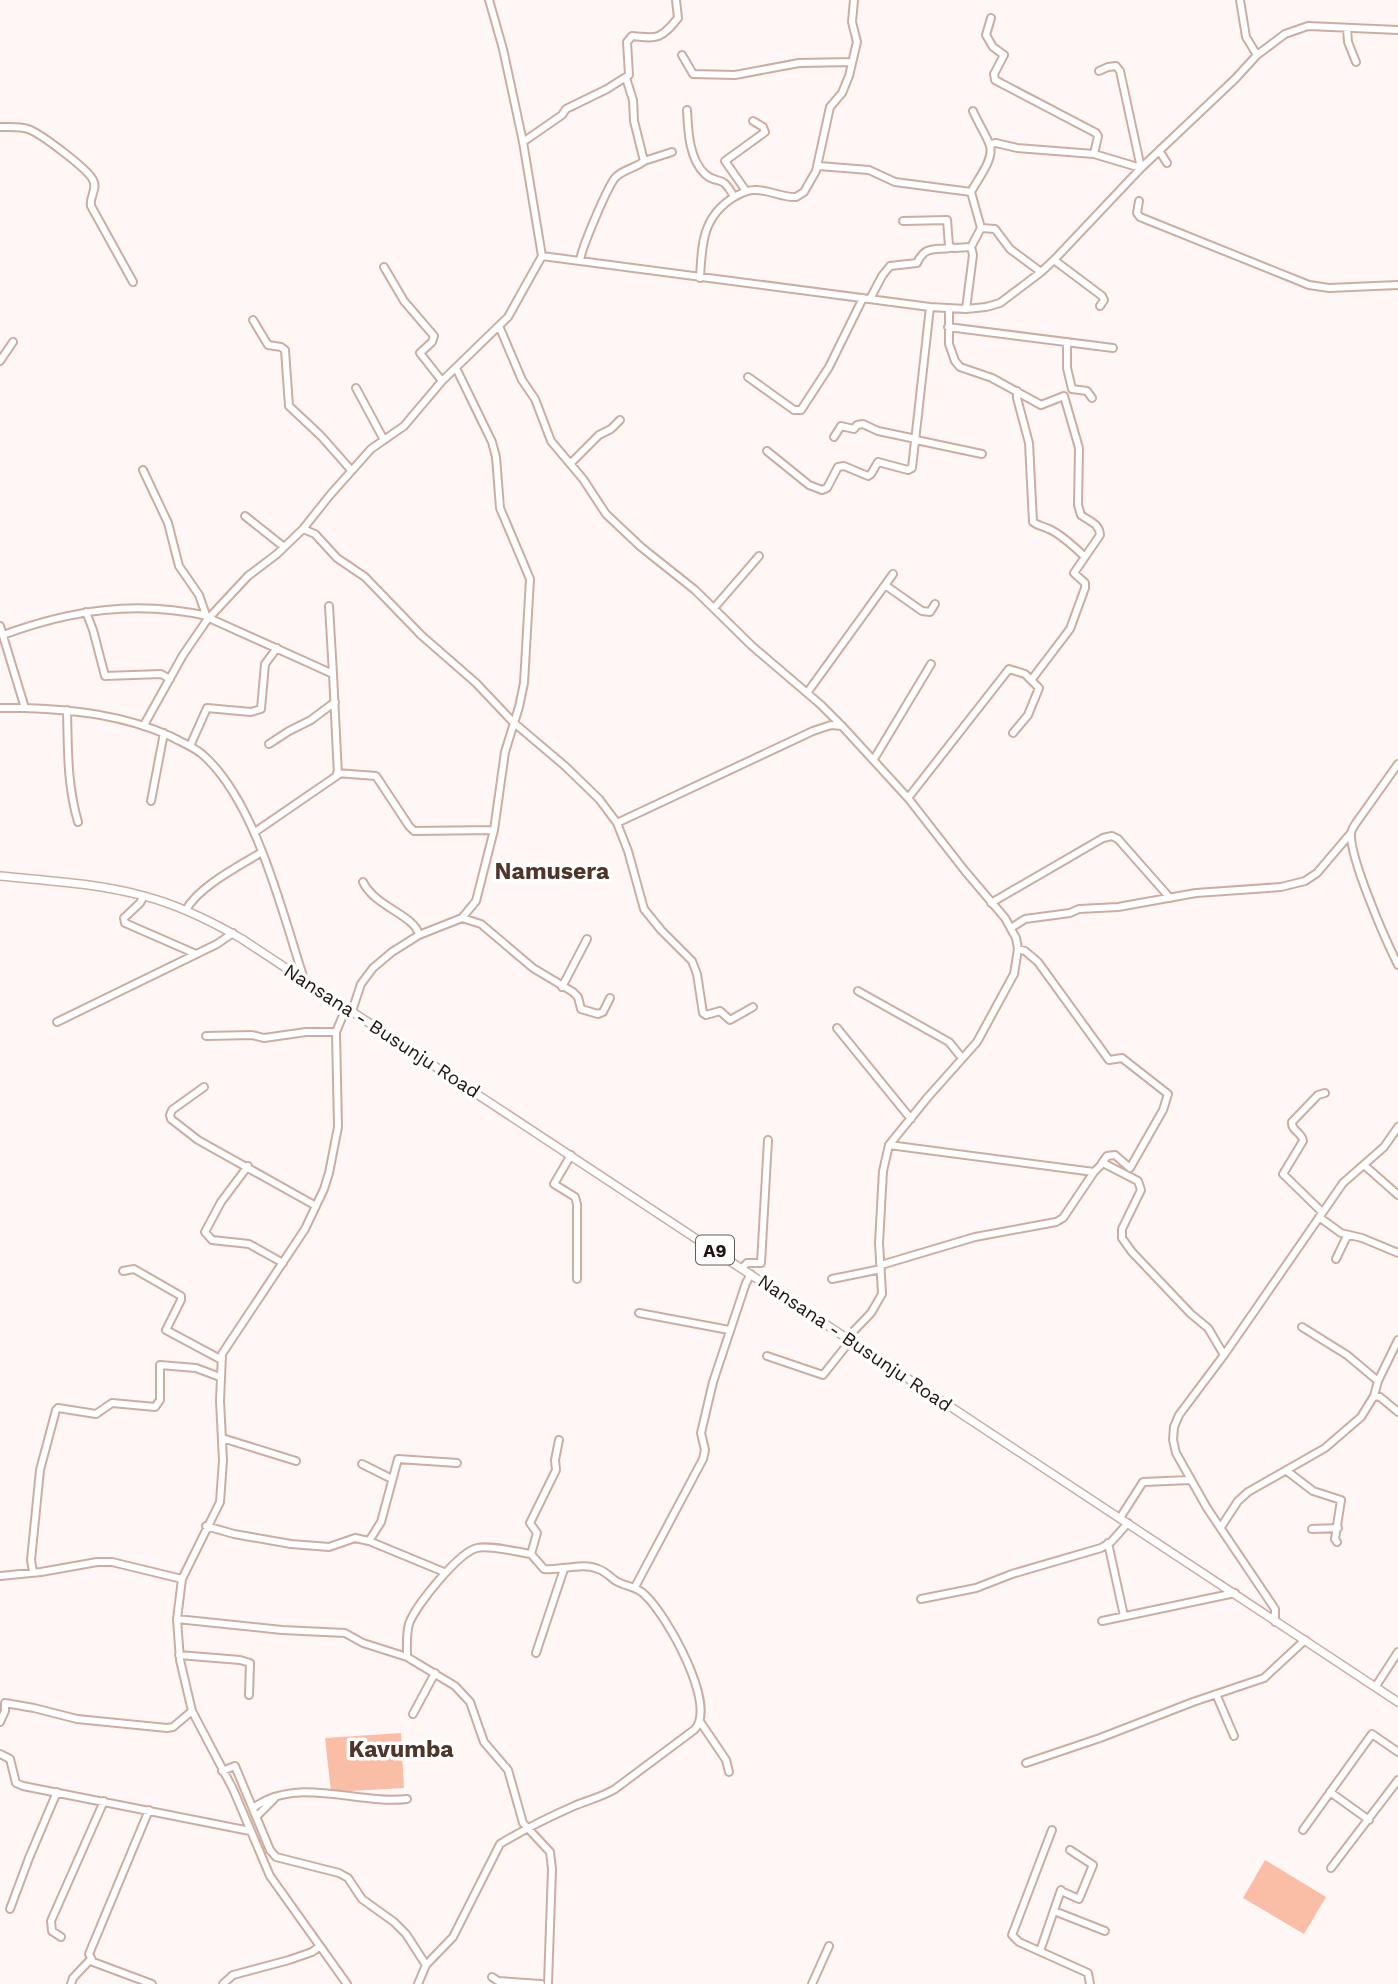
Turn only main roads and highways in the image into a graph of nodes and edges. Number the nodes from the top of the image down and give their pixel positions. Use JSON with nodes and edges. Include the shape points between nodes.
{"nodes":[{"id":1,"x":0,"y":876,"type":"edge"},
{"id":2,"x":1398,"y":1702,"type":"edge"}],
"edges":[{"from":1,"to":2,"type":"main road","name":"Nansana - Busunju Road","number":"A9","via":[[144,896],[233,933]]}]}
